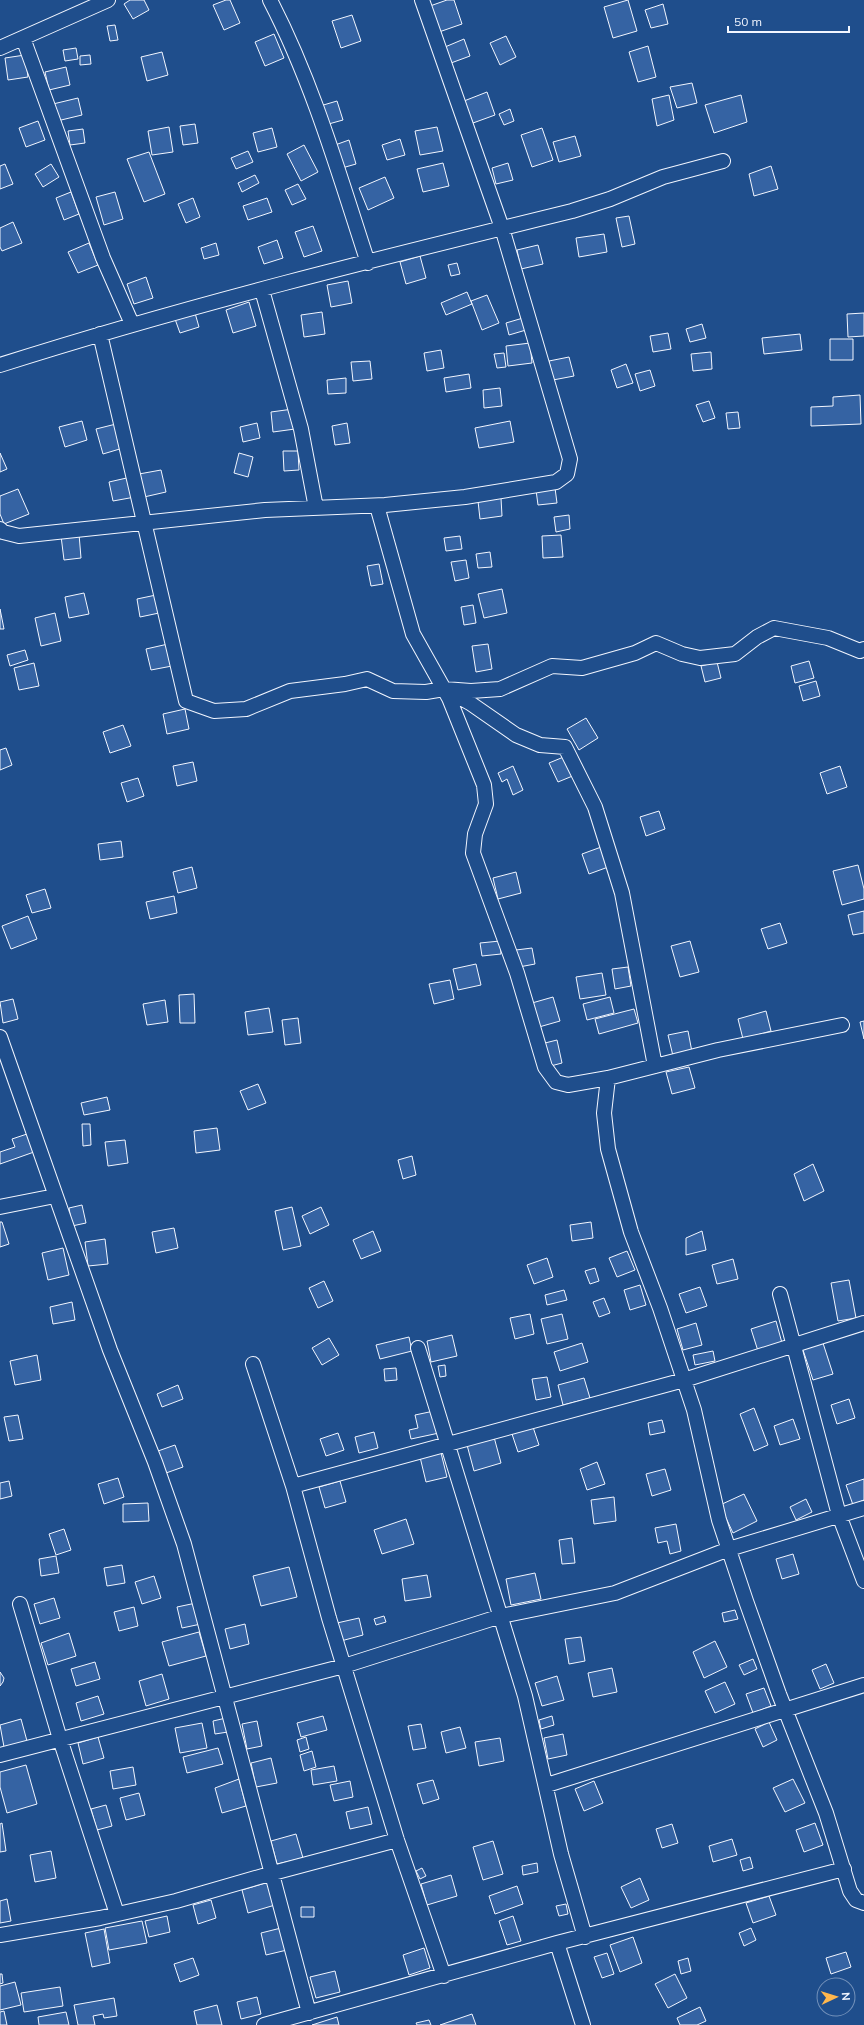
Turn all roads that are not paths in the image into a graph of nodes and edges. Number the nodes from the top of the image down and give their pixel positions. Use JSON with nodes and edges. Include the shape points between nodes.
{"nodes":[{"id":1,"x":270,"y":0,"type":"edge"},
{"id":2,"x":422,"y":0,"type":"edge"},
{"id":3,"x":104,"y":1,"type":"edge"},
{"id":4,"x":23,"y":38,"type":"junction"},
{"id":5,"x":0,"y":48,"type":"edge"},
{"id":6,"x":723,"y":161,"type":"dead end"},
{"id":7,"x":502,"y":228,"type":"junction"},
{"id":8,"x":368,"y":263,"type":"junction"},
{"id":9,"x":262,"y":290,"type":"junction"},
{"id":10,"x":132,"y":324,"type":"junction"},
{"id":11,"x":100,"y":334,"type":"junction"},
{"id":12,"x":0,"y":366,"type":"edge"},
{"id":13,"x":377,"y":506,"type":"junction"},
{"id":14,"x":316,"y":508,"type":"junction"},
{"id":15,"x":144,"y":522,"type":"junction"},
{"id":16,"x":0,"y":529,"type":"edge"},
{"id":17,"x":864,"y":649,"type":"edge"},
{"id":18,"x":444,"y":689,"type":"junction"},
{"id":19,"x":842,"y":1025,"type":"dead end"},
{"id":20,"x":0,"y":1037,"type":"edge"},
{"id":21,"x":655,"y":1066,"type":"junction"},
{"id":22,"x":608,"y":1078,"type":"junction"},
{"id":23,"x":55,"y":1196,"type":"junction"},
{"id":24,"x":0,"y":1207,"type":"edge"},
{"id":25,"x":780,"y":1294,"type":"dead end"},
{"id":26,"x":864,"y":1323,"type":"edge"},
{"id":27,"x":794,"y":1344,"type":"junction"},
{"id":28,"x":418,"y":1348,"type":"dead end"},
{"id":29,"x":253,"y":1364,"type":"dead end"},
{"id":30,"x":684,"y":1380,"type":"junction"},
{"id":31,"x":448,"y":1443,"type":"junction"},
{"id":32,"x":293,"y":1486,"type":"junction"},
{"id":33,"x":864,"y":1508,"type":"edge"},
{"id":34,"x":839,"y":1515,"type":"junction"},
{"id":35,"x":729,"y":1549,"type":"junction"},
{"id":36,"x":864,"y":1581,"type":"edge"},
{"id":37,"x":20,"y":1604,"type":"dead end"},
{"id":38,"x":501,"y":1616,"type":"junction"},
{"id":39,"x":344,"y":1666,"type":"junction"},
{"id":40,"x":864,"y":1685,"type":"edge"},
{"id":41,"x":226,"y":1697,"type":"junction"},
{"id":42,"x":785,"y":1710,"type":"junction"},
{"id":43,"x":60,"y":1740,"type":"junction"},
{"id":44,"x":0,"y":1755,"type":"edge"},
{"id":45,"x":547,"y":1785,"type":"junction"},
{"id":46,"x":397,"y":1840,"type":"junction"},
{"id":47,"x":844,"y":1869,"type":"junction"},
{"id":48,"x":273,"y":1873,"type":"junction"},
{"id":49,"x":864,"y":1903,"type":"edge"},
{"id":50,"x":117,"y":1914,"type":"junction"},
{"id":51,"x":0,"y":1935,"type":"edge"},
{"id":52,"x":585,"y":1937,"type":"junction"},
{"id":53,"x":557,"y":1943,"type":"junction"},
{"id":54,"x":444,"y":1976,"type":"junction"},
{"id":55,"x":310,"y":2013,"type":"junction"},
{"id":56,"x":288,"y":2022,"type":"edge"},
{"id":57,"x":264,"y":2025,"type":"edge"},
{"id":58,"x":583,"y":2025,"type":"edge"}],
"edges":[{"from":1,"to":8,"type":"street","via":[[307,84]]},
{"from":2,"to":7,"type":"street"},
{"from":3,"to":4,"type":"street"},
{"from":4,"to":5,"type":"street"},
{"from":4,"to":10,"type":"street","via":[[103,258]]},
{"from":6,"to":7,"type":"street","via":[[663,177],[610,199]]},
{"from":7,"to":8,"type":"street"},
{"from":7,"to":13,"type":"street","via":[[570,459],[567,474],[556,482],[465,497]]},
{"from":8,"to":9,"type":"street"},
{"from":9,"to":10,"type":"street"},
{"from":9,"to":14,"type":"street","via":[[301,429]]},
{"from":10,"to":11,"type":"street"},
{"from":11,"to":12,"type":"street"},
{"from":11,"to":15,"type":"street"},
{"from":13,"to":14,"type":"street"},
{"from":13,"to":18,"type":"street","via":[[413,634]]},
{"from":14,"to":15,"type":"street","via":[[265,510]]},
{"from":15,"to":16,"type":"street","via":[[19,536]]},
{"from":15,"to":18,"type":"street","via":[[186,702],[214,711],[246,709],[290,691],[367,679],[393,691],[426,692]]},
{"from":17,"to":18,"type":"street","via":[[860,651],[828,638],[774,628],[735,654],[700,658],[682,654],[656,643],[635,653],[582,668],[552,666],[500,689]]},
{"from":18,"to":21,"type":"street","via":[[470,703],[516,735],[540,745],[565,747],[595,807],[622,893]]},
{"from":18,"to":22,"type":"street","via":[[484,785],[486,804],[475,834],[473,853],[517,973],[545,1067],[556,1082],[568,1085]]},
{"from":19,"to":21,"type":"street","via":[[718,1050]]},
{"from":20,"to":23,"type":"street"},
{"from":21,"to":22,"type":"street"},
{"from":22,"to":30,"type":"street","via":[[604,1113],[608,1150],[630,1232],[660,1308]]},
{"from":23,"to":24,"type":"street"},
{"from":23,"to":41,"type":"street","via":[[184,1544]]},
{"from":25,"to":27,"type":"street"},
{"from":26,"to":27,"type":"street"},
{"from":27,"to":30,"type":"street"},
{"from":27,"to":34,"type":"street"},
{"from":28,"to":31,"type":"street"},
{"from":29,"to":32,"type":"street"},
{"from":30,"to":31,"type":"street"},
{"from":30,"to":35,"type":"street","via":[[696,1417],[712,1494]]},
{"from":31,"to":32,"type":"street"},
{"from":31,"to":38,"type":"street"},
{"from":32,"to":39,"type":"street"},
{"from":33,"to":34,"type":"street"},
{"from":34,"to":35,"type":"street"},
{"from":34,"to":36,"type":"street"},
{"from":35,"to":38,"type":"street","via":[[615,1593]]},
{"from":35,"to":42,"type":"street"},
{"from":37,"to":43,"type":"street"},
{"from":38,"to":39,"type":"street"},
{"from":38,"to":45,"type":"street","via":[[525,1696]]},
{"from":39,"to":41,"type":"street"},
{"from":39,"to":46,"type":"street"},
{"from":40,"to":42,"type":"street"},
{"from":41,"to":43,"type":"street"},
{"from":41,"to":48,"type":"street"},
{"from":42,"to":45,"type":"street"},
{"from":42,"to":47,"type":"street","via":[[826,1813]]},
{"from":43,"to":44,"type":"street"},
{"from":43,"to":50,"type":"street"},
{"from":45,"to":52,"type":"street","via":[[561,1854]]},
{"from":46,"to":48,"type":"street"},
{"from":46,"to":54,"type":"street"},
{"from":47,"to":49,"type":"street","via":[[850,1891],[856,1900]]},
{"from":47,"to":52,"type":"street"},
{"from":48,"to":50,"type":"street","via":[[176,1901]]},
{"from":48,"to":55,"type":"street"},
{"from":50,"to":51,"type":"street"},
{"from":52,"to":53,"type":"street"},
{"from":53,"to":54,"type":"street"},
{"from":53,"to":58,"type":"street"},
{"from":54,"to":55,"type":"street"},
{"from":55,"to":56,"type":"street"},
{"from":56,"to":57,"type":"street"}]}
